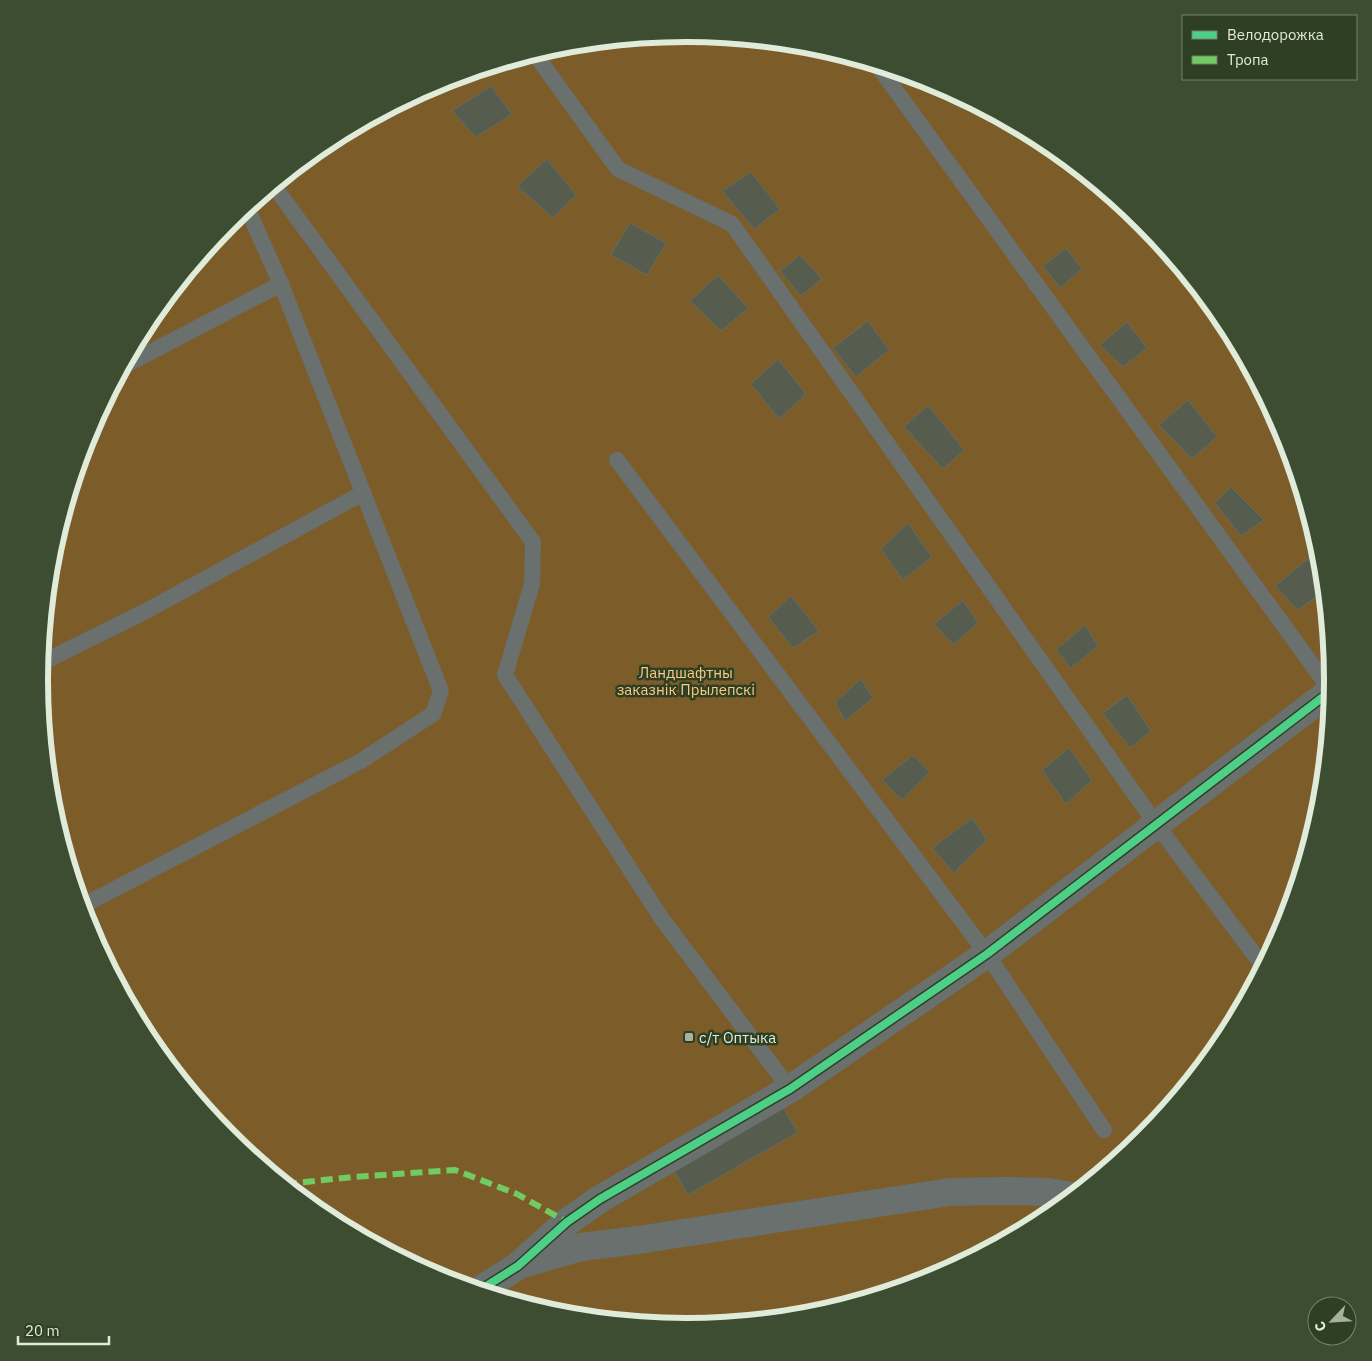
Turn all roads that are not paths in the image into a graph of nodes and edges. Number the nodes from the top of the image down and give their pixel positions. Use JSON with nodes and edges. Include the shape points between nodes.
{"nodes":[{"id":1,"x":539,"y":60,"type":"edge"},
{"id":2,"x":884,"y":74,"type":"edge"},
{"id":3,"x":277,"y":191,"type":"edge"},
{"id":4,"x":250,"y":215,"type":"edge"},
{"id":5,"x":281,"y":284,"type":"junction"},
{"id":6,"x":133,"y":361,"type":"edge"},
{"id":7,"x":617,"y":460,"type":"dead end"},
{"id":8,"x":363,"y":493,"type":"junction"},
{"id":9,"x":49,"y":659,"type":"edge"},
{"id":10,"x":1324,"y":681,"type":"edge"},
{"id":11,"x":1324,"y":697,"type":"edge"},
{"id":12,"x":1156,"y":824,"type":"junction"},
{"id":13,"x":88,"y":903,"type":"edge"},
{"id":14,"x":988,"y":954,"type":"junction"},
{"id":15,"x":1259,"y":961,"type":"edge"},
{"id":16,"x":790,"y":1088,"type":"junction"},
{"id":17,"x":1104,"y":1130,"type":"dead end"},
{"id":18,"x":1063,"y":1194,"type":"edge"},
{"id":19,"x":518,"y":1266,"type":"junction"},
{"id":20,"x":486,"y":1286,"type":"edge"}],
"edges":[{"from":1,"to":12,"type":"lane","via":[[618,169],[732,224]]},
{"from":2,"to":10,"type":"lane"},
{"from":3,"to":16,"type":"lane","via":[[533,542],[532,584],[505,675],[662,920]]},
{"from":4,"to":5,"type":"lane"},
{"from":5,"to":6,"type":"lane"},
{"from":5,"to":8,"type":"lane"},
{"from":7,"to":14,"type":"lane"},
{"from":8,"to":9,"type":"lane","via":[[146,611]]},
{"from":8,"to":13,"type":"lane","via":[[441,691],[433,714],[360,761]]},
{"from":11,"to":12,"type":"street"},
{"from":12,"to":14,"type":"street"},
{"from":12,"to":15,"type":"lane"},
{"from":14,"to":16,"type":"street"},
{"from":14,"to":17,"type":"lane"},
{"from":16,"to":19,"type":"street","via":[[600,1199],[567,1222]]},
{"from":18,"to":19,"type":"street","via":[[1006,1190],[950,1192],[580,1247]]},
{"from":19,"to":20,"type":"street"}]}
